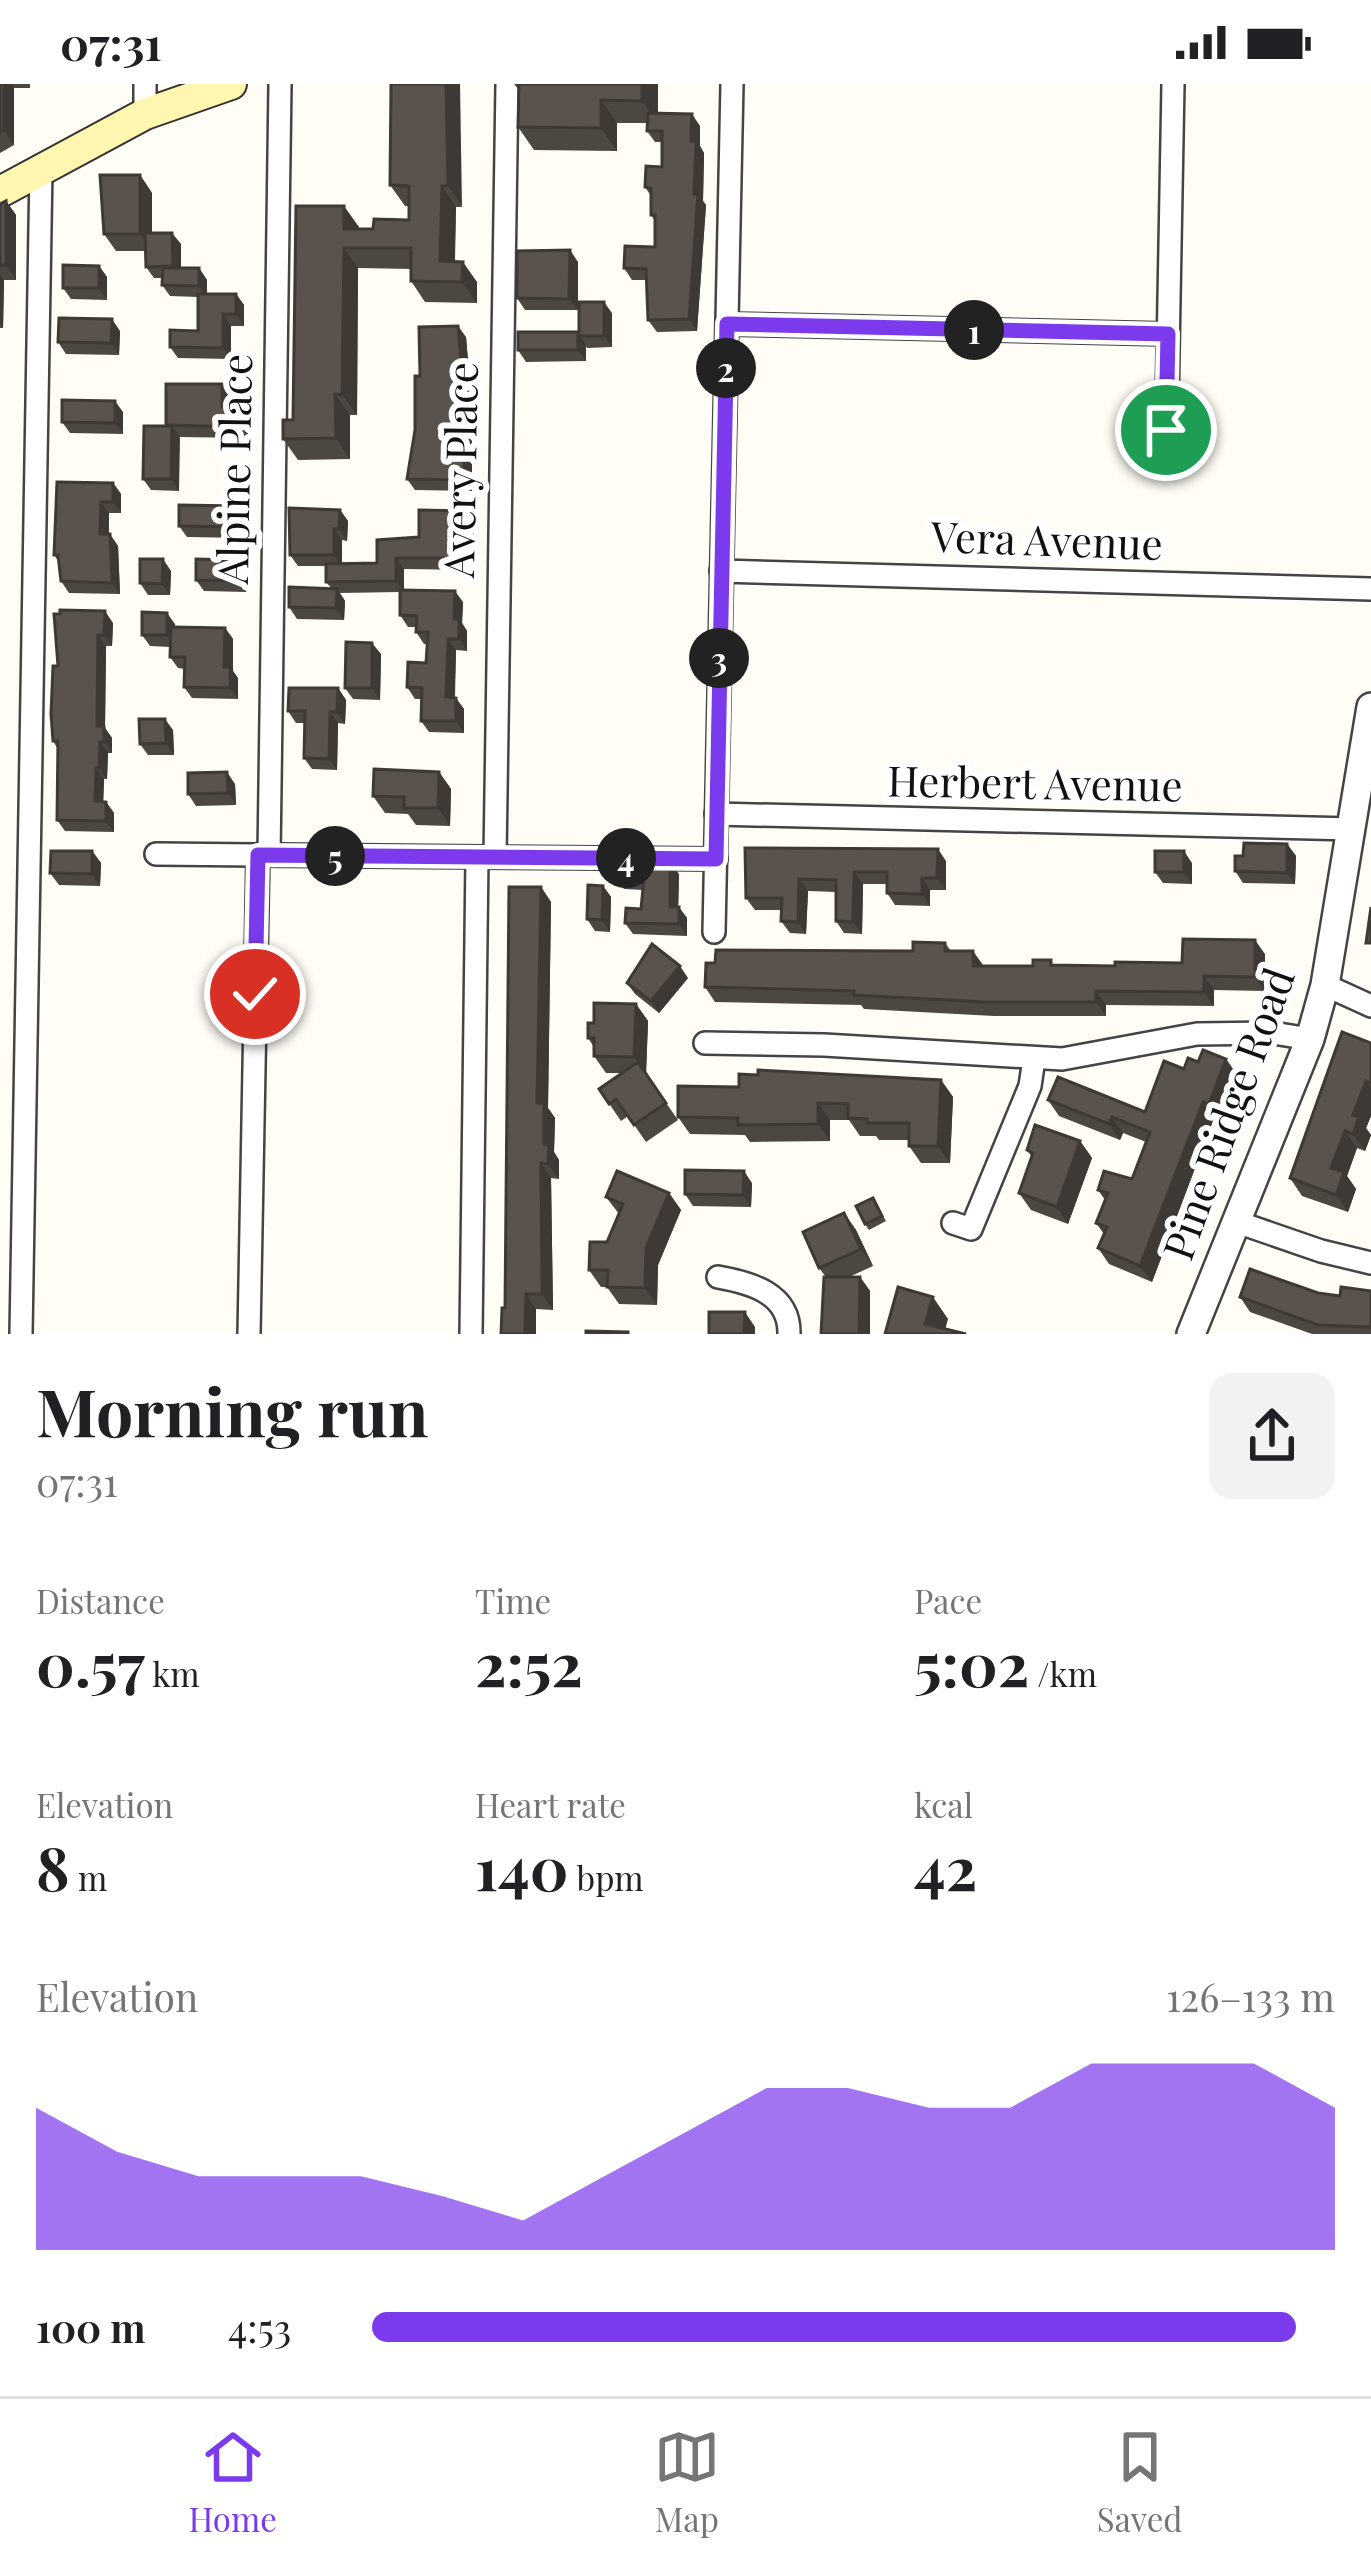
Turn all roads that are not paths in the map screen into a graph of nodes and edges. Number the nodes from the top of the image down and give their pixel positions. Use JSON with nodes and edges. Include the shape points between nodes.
{"nodes":[{"id":1,"x":231,"y":84,"type":"edge"},
{"id":2,"x":280,"y":84,"type":"edge"},
{"id":3,"x":507,"y":84,"type":"edge"},
{"id":4,"x":732,"y":84,"type":"edge"},
{"id":5,"x":1173,"y":84,"type":"edge"},
{"id":6,"x":145,"y":99,"type":"edge"},
{"id":7,"x":41,"y":169,"type":"junction"},
{"id":8,"x":0,"y":192,"type":"edge"},
{"id":9,"x":727,"y":324,"type":"junction"},
{"id":10,"x":1168,"y":334,"type":"junction"},
{"id":11,"x":1166,"y":460,"type":"dead end"},
{"id":12,"x":721,"y":571,"type":"junction"},
{"id":13,"x":1371,"y":589,"type":"edge"},
{"id":14,"x":1371,"y":706,"type":"edge"},
{"id":15,"x":1365,"y":783,"type":"edge"},
{"id":16,"x":716,"y":814,"type":"junction"},
{"id":17,"x":1352,"y":829,"type":"junction"},
{"id":18,"x":156,"y":854,"type":"dead end"},
{"id":19,"x":263,"y":855,"type":"junction"},
{"id":20,"x":486,"y":857,"type":"junction"},
{"id":21,"x":716,"y":859,"type":"junction"},
{"id":22,"x":714,"y":932,"type":"dead end"},
{"id":23,"x":1324,"y":986,"type":"junction"},
{"id":24,"x":1371,"y":1006,"type":"edge"},
{"id":25,"x":1310,"y":1039,"type":"junction"},
{"id":26,"x":705,"y":1043,"type":"dead end"},
{"id":27,"x":1034,"y":1059,"type":"junction"},
{"id":28,"x":1237,"y":1222,"type":"junction"},
{"id":29,"x":953,"y":1223,"type":"dead end"},
{"id":30,"x":1371,"y":1263,"type":"edge"},
{"id":31,"x":718,"y":1276,"type":"dead end"},
{"id":32,"x":21,"y":1334,"type":"edge"},
{"id":33,"x":249,"y":1334,"type":"edge"},
{"id":34,"x":471,"y":1334,"type":"edge"},
{"id":35,"x":790,"y":1334,"type":"edge"},
{"id":36,"x":1191,"y":1334,"type":"edge"}],
"edges":[{"from":1,"to":6,"type":"main road"},
{"from":2,"to":19,"type":"street","name":"Alpine Place"},
{"from":3,"to":20,"type":"street","name":"Avery Place"},
{"from":4,"to":9,"type":"street"},
{"from":5,"to":10,"type":"street"},
{"from":6,"to":7,"type":"main road"},
{"from":7,"to":8,"type":"main road"},
{"from":7,"to":32,"type":"street"},
{"from":9,"to":10,"type":"street"},
{"from":9,"to":12,"type":"street"},
{"from":10,"to":11,"type":"street"},
{"from":12,"to":13,"type":"street","name":"Vera Avenue"},
{"from":12,"to":16,"type":"street"},
{"from":14,"to":15,"type":"street","name":"Pine Ridge Road"},
{"from":15,"to":17,"type":"street","name":"Pine Ridge Road"},
{"from":16,"to":17,"type":"street","name":"Herbert Avenue"},
{"from":16,"to":21,"type":"street"},
{"from":17,"to":23,"type":"street","name":"Pine Ridge Road"},
{"from":18,"to":19,"type":"street"},
{"from":19,"to":20,"type":"street"},
{"from":19,"to":33,"type":"street","name":"Alpine Place"},
{"from":20,"to":21,"type":"street"},
{"from":20,"to":34,"type":"street","name":"Avery Place"},
{"from":21,"to":22,"type":"street"},
{"from":23,"to":24,"type":"street"},
{"from":23,"to":25,"type":"street","name":"Pine Ridge Road"},
{"from":25,"to":27,"type":"street","via":[[1197,1034]]},
{"from":25,"to":28,"type":"street","name":"Pine Ridge Road"},
{"from":26,"to":27,"type":"street"},
{"from":27,"to":29,"type":"street","via":[[971,1229]]},
{"from":28,"to":30,"type":"street"},
{"from":28,"to":36,"type":"street","name":"Pine Ridge Road"},
{"from":31,"to":35,"type":"street","via":[[779,1301]]}]}
